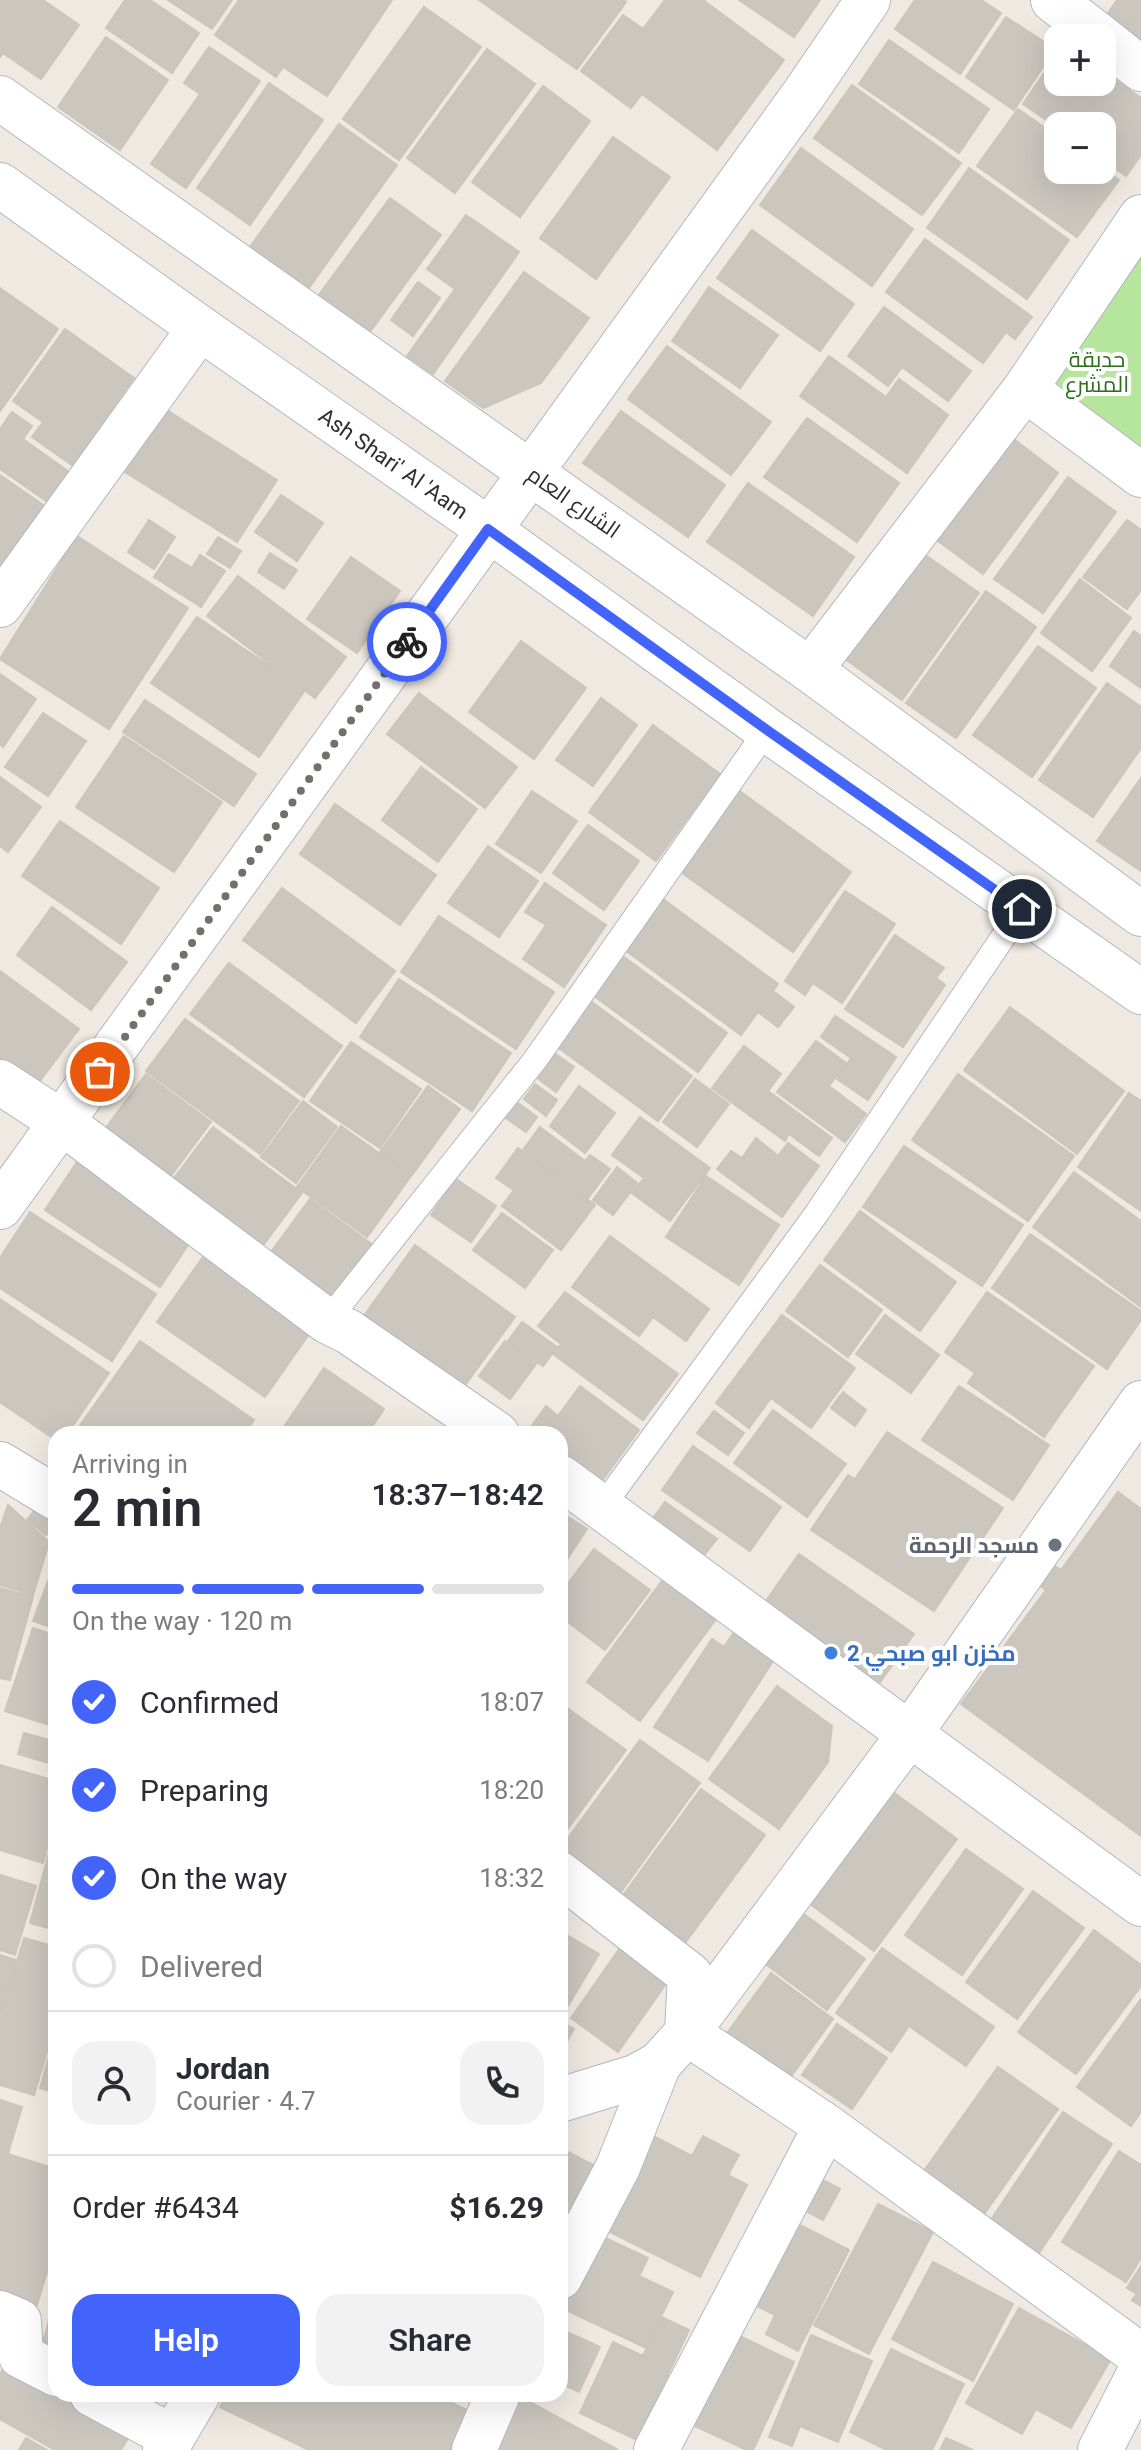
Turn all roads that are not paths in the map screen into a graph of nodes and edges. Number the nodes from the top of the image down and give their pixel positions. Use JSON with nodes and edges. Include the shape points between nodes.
{"nodes":[{"id":1,"x":868,"y":0,"type":"edge"},
{"id":2,"x":1053,"y":0,"type":"edge"},
{"id":3,"x":1084,"y":24,"type":"edge"},
{"id":4,"x":1116,"y":49,"type":"edge"},
{"id":5,"x":1141,"y":69,"type":"edge"},
{"id":6,"x":0,"y":98,"type":"edge"},
{"id":7,"x":0,"y":185,"type":"edge"},
{"id":8,"x":1141,"y":217,"type":"edge"},
{"id":9,"x":200,"y":328,"type":"junction"},
{"id":10,"x":1025,"y":389,"type":"junction"},
{"id":11,"x":531,"y":471,"type":"junction"},
{"id":12,"x":1141,"y":475,"type":"edge"},
{"id":13,"x":488,"y":529,"type":"junction"},
{"id":14,"x":0,"y":605,"type":"edge"},
{"id":15,"x":810,"y":670,"type":"junction"},
{"id":16,"x":767,"y":730,"type":"junction"},
{"id":17,"x":1022,"y":909,"type":"junction"},
{"id":18,"x":1141,"y":914,"type":"edge"},
{"id":19,"x":1141,"y":992,"type":"edge"},
{"id":20,"x":0,"y":1082,"type":"edge"},
{"id":21,"x":63,"y":1123,"type":"junction"},
{"id":22,"x":0,"y":1207,"type":"edge"},
{"id":23,"x":327,"y":1321,"type":"junction"},
{"id":24,"x":1141,"y":1403,"type":"edge"},
{"id":25,"x":485,"y":1426,"type":"edge"},
{"id":26,"x":0,"y":1464,"type":"edge"},
{"id":27,"x":568,"y":1483,"type":"edge"},
{"id":28,"x":48,"y":1493,"type":"edge"},
{"id":29,"x":602,"y":1507,"type":"junction"},
{"id":30,"x":911,"y":1732,"type":"junction"},
{"id":31,"x":568,"y":1880,"type":"edge"},
{"id":32,"x":1141,"y":1904,"type":"edge"},
{"id":33,"x":673,"y":2049,"type":"junction"},
{"id":34,"x":568,"y":2098,"type":"edge"},
{"id":35,"x":826,"y":2126,"type":"junction"},
{"id":36,"x":568,"y":2262,"type":"edge"},
{"id":37,"x":0,"y":2313,"type":"edge"},
{"id":38,"x":1141,"y":2356,"type":"edge"},
{"id":39,"x":48,"y":2370,"type":"edge"},
{"id":40,"x":1141,"y":2370,"type":"edge"},
{"id":41,"x":104,"y":2402,"type":"edge"},
{"id":42,"x":193,"y":2402,"type":"edge"},
{"id":43,"x":495,"y":2402,"type":"edge"},
{"id":44,"x":168,"y":2443,"type":"edge"},
{"id":45,"x":474,"y":2450,"type":"edge"},
{"id":46,"x":656,"y":2450,"type":"edge"},
{"id":47,"x":1100,"y":2450,"type":"edge"}],
"edges":[{"from":1,"to":11,"type":"street"},
{"from":2,"to":3,"type":"street"},
{"from":4,"to":5,"type":"street"},
{"from":6,"to":11,"type":"street","name":"الشارع العام"},
{"from":7,"to":9,"type":"street","name":"Ash Shari' Al 'Aam"},
{"from":8,"to":10,"type":"street"},
{"from":9,"to":13,"type":"street","name":"Ash Shari' Al 'Aam"},
{"from":9,"to":14,"type":"street"},
{"from":10,"to":12,"type":"street"},
{"from":10,"to":15,"type":"street"},
{"from":11,"to":13,"type":"street"},
{"from":11,"to":15,"type":"street","name":"الشارع العام"},
{"from":13,"to":16,"type":"street","name":"Ash Shari' Al 'Aam"},
{"from":13,"to":21,"type":"street"},
{"from":15,"to":18,"type":"street","name":"الشارع العام"},
{"from":16,"to":17,"type":"street","name":"Ash Shari' Al 'Aam"},
{"from":16,"to":23,"type":"lane","via":[[535,1060]]},
{"from":17,"to":19,"type":"street","name":"Ash Shari' Al 'Aam"},
{"from":17,"to":29,"type":"lane","via":[[817,1213]]},
{"from":20,"to":21,"type":"street"},
{"from":21,"to":22,"type":"street"},
{"from":21,"to":23,"type":"street"},
{"from":23,"to":25,"type":"street"},
{"from":24,"to":30,"type":"street"},
{"from":26,"to":28,"type":"street"},
{"from":27,"to":29,"type":"street"},
{"from":29,"to":30,"type":"street"},
{"from":30,"to":32,"type":"street"},
{"from":30,"to":33,"type":"street"},
{"from":31,"to":33,"type":"street","via":[[690,1975]]},
{"from":33,"to":34,"type":"street","via":[[635,2077]]},
{"from":33,"to":35,"type":"street"},
{"from":33,"to":36,"type":"street"},
{"from":35,"to":38,"type":"street"},
{"from":35,"to":46,"type":"street"},
{"from":37,"to":39,"type":"street","via":[[19,2321],[21,2356]]},
{"from":40,"to":47,"type":"street"},
{"from":41,"to":44,"type":"street"},
{"from":42,"to":44,"type":"street"},
{"from":43,"to":45,"type":"street"}]}
